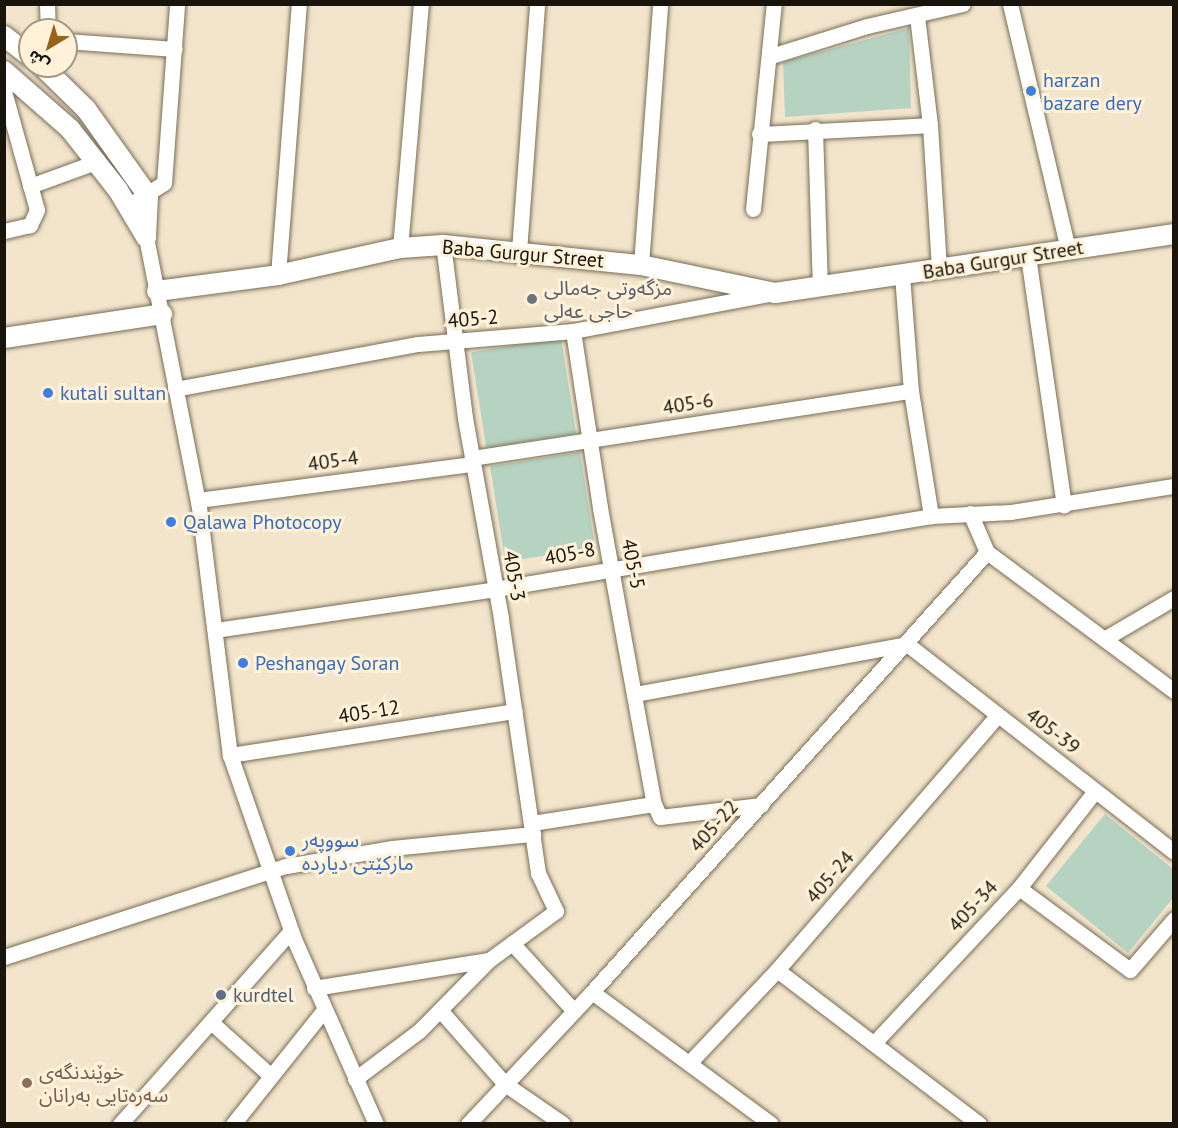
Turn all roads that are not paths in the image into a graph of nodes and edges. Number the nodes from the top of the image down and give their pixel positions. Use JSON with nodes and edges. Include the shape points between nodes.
{"nodes":[{"id":1,"x":177,"y":4,"type":"edge"},
{"id":2,"x":299,"y":4,"type":"edge"},
{"id":3,"x":421,"y":4,"type":"edge"},
{"id":4,"x":537,"y":4,"type":"edge"},
{"id":5,"x":660,"y":4,"type":"edge"},
{"id":6,"x":774,"y":4,"type":"edge"},
{"id":7,"x":962,"y":4,"type":"edge"},
{"id":8,"x":1010,"y":4,"type":"edge"},
{"id":9,"x":917,"y":16,"type":"junction"},
{"id":10,"x":4,"y":36,"type":"edge"},
{"id":11,"x":78,"y":42,"type":"edge"},
{"id":12,"x":18,"y":47,"type":"edge"},
{"id":13,"x":175,"y":49,"type":"junction"},
{"id":14,"x":771,"y":56,"type":"junction"},
{"id":15,"x":4,"y":71,"type":"edge"},
{"id":16,"x":54,"y":78,"type":"edge"},
{"id":17,"x":4,"y":91,"type":"edge"},
{"id":18,"x":930,"y":125,"type":"junction"},
{"id":19,"x":814,"y":129,"type":"junction"},
{"id":20,"x":759,"y":134,"type":"junction"},
{"id":21,"x":96,"y":162,"type":"junction"},
{"id":22,"x":30,"y":186,"type":"junction"},
{"id":23,"x":148,"y":196,"type":"junction"},
{"id":24,"x":129,"y":205,"type":"junction"},
{"id":25,"x":753,"y":209,"type":"dead end"},
{"id":26,"x":4,"y":231,"type":"edge"},
{"id":27,"x":1173,"y":234,"type":"edge"},
{"id":28,"x":146,"y":237,"type":"junction"},
{"id":29,"x":443,"y":245,"type":"junction"},
{"id":30,"x":400,"y":248,"type":"junction"},
{"id":31,"x":1068,"y":250,"type":"junction"},
{"id":32,"x":519,"y":251,"type":"junction"},
{"id":33,"x":1028,"y":256,"type":"junction"},
{"id":34,"x":641,"y":265,"type":"junction"},
{"id":35,"x":939,"y":270,"type":"junction"},
{"id":36,"x":278,"y":275,"type":"junction"},
{"id":37,"x":902,"y":275,"type":"junction"},
{"id":38,"x":820,"y":286,"type":"junction"},
{"id":39,"x":157,"y":291,"type":"junction"},
{"id":40,"x":775,"y":293,"type":"junction"},
{"id":41,"x":162,"y":314,"type":"junction"},
{"id":42,"x":573,"y":331,"type":"junction"},
{"id":43,"x":4,"y":338,"type":"edge"},
{"id":44,"x":455,"y":342,"type":"junction"},
{"id":45,"x":176,"y":389,"type":"junction"},
{"id":46,"x":911,"y":391,"type":"junction"},
{"id":47,"x":590,"y":441,"type":"junction"},
{"id":48,"x":473,"y":460,"type":"junction"},
{"id":49,"x":1173,"y":486,"type":"edge"},
{"id":50,"x":198,"y":500,"type":"junction"},
{"id":51,"x":1064,"y":505,"type":"junction"},
{"id":52,"x":970,"y":513,"type":"junction"},
{"id":53,"x":931,"y":516,"type":"junction"},
{"id":54,"x":987,"y":552,"type":"junction"},
{"id":55,"x":612,"y":567,"type":"junction"},
{"id":56,"x":495,"y":589,"type":"junction"},
{"id":57,"x":1173,"y":598,"type":"edge"},
{"id":58,"x":215,"y":630,"type":"junction"},
{"id":59,"x":1104,"y":639,"type":"junction"},
{"id":60,"x":907,"y":644,"type":"junction"},
{"id":61,"x":1173,"y":691,"type":"edge"},
{"id":62,"x":635,"y":694,"type":"junction"},
{"id":63,"x":515,"y":711,"type":"junction"},
{"id":64,"x":998,"y":715,"type":"junction"},
{"id":65,"x":230,"y":755,"type":"junction"},
{"id":66,"x":1095,"y":791,"type":"junction"},
{"id":67,"x":654,"y":804,"type":"junction"},
{"id":68,"x":761,"y":805,"type":"junction"},
{"id":69,"x":532,"y":829,"type":"junction"},
{"id":70,"x":1173,"y":852,"type":"edge"},
{"id":71,"x":269,"y":873,"type":"junction"},
{"id":72,"x":1019,"y":888,"type":"junction"},
{"id":73,"x":1173,"y":919,"type":"edge"},
{"id":74,"x":291,"y":930,"type":"junction"},
{"id":75,"x":512,"y":943,"type":"junction"},
{"id":76,"x":4,"y":957,"type":"edge"},
{"id":77,"x":489,"y":960,"type":"junction"},
{"id":78,"x":777,"y":970,"type":"junction"},
{"id":79,"x":314,"y":988,"type":"junction"},
{"id":80,"x":592,"y":992,"type":"junction"},
{"id":81,"x":324,"y":1010,"type":"junction"},
{"id":82,"x":440,"y":1010,"type":"junction"},
{"id":83,"x":574,"y":1011,"type":"junction"},
{"id":84,"x":211,"y":1022,"type":"junction"},
{"id":85,"x":874,"y":1043,"type":"junction"},
{"id":86,"x":690,"y":1062,"type":"junction"},
{"id":87,"x":271,"y":1076,"type":"junction"},
{"id":88,"x":355,"y":1079,"type":"junction"},
{"id":89,"x":505,"y":1084,"type":"junction"},
{"id":90,"x":120,"y":1124,"type":"edge"},
{"id":91,"x":233,"y":1124,"type":"edge"},
{"id":92,"x":376,"y":1124,"type":"edge"},
{"id":93,"x":468,"y":1124,"type":"edge"},
{"id":94,"x":563,"y":1124,"type":"edge"},
{"id":95,"x":771,"y":1124,"type":"edge"},
{"id":96,"x":979,"y":1124,"type":"edge"}],
"edges":[{"from":1,"to":13,"type":"street"},
{"from":2,"to":36,"type":"street"},
{"from":3,"to":30,"type":"street"},
{"from":4,"to":32,"type":"street"},
{"from":5,"to":34,"type":"street"},
{"from":6,"to":14,"type":"street"},
{"from":7,"to":9,"type":"street"},
{"from":8,"to":31,"type":"street"},
{"from":9,"to":14,"type":"street","via":[[867,26]]},
{"from":9,"to":18,"type":"street"},
{"from":10,"to":12,"type":"street"},
{"from":11,"to":13,"type":"street"},
{"from":13,"to":23,"type":"street","via":[[164,183]]},
{"from":14,"to":20,"type":"street"},
{"from":15,"to":21,"type":"street","via":[[56,113]]},
{"from":16,"to":23,"type":"street","via":[[86,109]]},
{"from":17,"to":22,"type":"street"},
{"from":18,"to":19,"type":"street"},
{"from":18,"to":35,"type":"street"},
{"from":19,"to":20,"type":"street"},
{"from":19,"to":38,"type":"street"},
{"from":20,"to":25,"type":"street"},
{"from":21,"to":22,"type":"street"},
{"from":21,"to":24,"type":"street"},
{"from":22,"to":26,"type":"street","via":[[37,210],[34,220]]},
{"from":23,"to":24,"type":"street"},
{"from":23,"to":28,"type":"street"},
{"from":24,"to":28,"type":"street"},
{"from":27,"to":31,"type":"street","name":"Baba Gurgur Street"},
{"from":28,"to":39,"type":"street"},
{"from":29,"to":30,"type":"street","name":"Baba Gurgur Street"},
{"from":29,"to":32,"type":"street","name":"Baba Gurgur Street"},
{"from":29,"to":44,"type":"street","name":"405-3"},
{"from":30,"to":36,"type":"street","name":"Baba Gurgur Street"},
{"from":31,"to":33,"type":"street","name":"Baba Gurgur Street"},
{"from":32,"to":34,"type":"street","name":"Baba Gurgur Street"},
{"from":33,"to":35,"type":"street","name":"Baba Gurgur Street"},
{"from":33,"to":51,"type":"street"},
{"from":34,"to":40,"type":"street","name":"Baba Gurgur Street"},
{"from":35,"to":37,"type":"street","name":"Baba Gurgur Street"},
{"from":36,"to":39,"type":"street","name":"Baba Gurgur Street"},
{"from":37,"to":38,"type":"street","name":"Baba Gurgur Street"},
{"from":37,"to":46,"type":"street"},
{"from":38,"to":40,"type":"street","name":"Baba Gurgur Street"},
{"from":39,"to":41,"type":"street"},
{"from":40,"to":42,"type":"street","name":"405-2"},
{"from":41,"to":43,"type":"street"},
{"from":41,"to":45,"type":"street"},
{"from":42,"to":44,"type":"street","name":"405-2"},
{"from":42,"to":47,"type":"street","name":"405-5"},
{"from":44,"to":45,"type":"street","name":"405-2","via":[[418,344]]},
{"from":44,"to":48,"type":"street","name":"405-3"},
{"from":45,"to":50,"type":"street"},
{"from":46,"to":47,"type":"street","name":"405-6"},
{"from":46,"to":53,"type":"street"},
{"from":47,"to":48,"type":"street","name":"405-6"},
{"from":47,"to":55,"type":"street","name":"405-5"},
{"from":48,"to":50,"type":"street","name":"405-4"},
{"from":48,"to":56,"type":"street","name":"405-3"},
{"from":49,"to":51,"type":"street","name":"405-8"},
{"from":50,"to":58,"type":"street"},
{"from":51,"to":52,"type":"street","name":"405-8"},
{"from":52,"to":53,"type":"street","name":"405-8"},
{"from":52,"to":54,"type":"street"},
{"from":53,"to":55,"type":"street","name":"405-8"},
{"from":54,"to":59,"type":"street"},
{"from":54,"to":60,"type":"street","name":"405-22"},
{"from":55,"to":56,"type":"street","name":"405-8"},
{"from":55,"to":62,"type":"street","name":"405-5"},
{"from":56,"to":58,"type":"street","name":"405-8"},
{"from":56,"to":63,"type":"street","name":"405-3"},
{"from":57,"to":59,"type":"street"},
{"from":58,"to":65,"type":"street"},
{"from":59,"to":61,"type":"street"},
{"from":60,"to":62,"type":"street"},
{"from":60,"to":64,"type":"street","name":"405-39"},
{"from":60,"to":68,"type":"street","name":"405-22"},
{"from":62,"to":67,"type":"street","name":"405-5"},
{"from":63,"to":65,"type":"street","name":"405-12"},
{"from":63,"to":69,"type":"street","name":"405-3"},
{"from":64,"to":66,"type":"street","name":"405-39"},
{"from":64,"to":78,"type":"street","name":"405-24"},
{"from":65,"to":71,"type":"street"},
{"from":66,"to":70,"type":"street","name":"405-39"},
{"from":66,"to":72,"type":"street","name":"405-34"},
{"from":67,"to":68,"type":"street","via":[[660,817]]},
{"from":67,"to":69,"type":"street"},
{"from":68,"to":80,"type":"street","name":"405-22"},
{"from":69,"to":71,"type":"street","via":[[392,848],[286,866]]},
{"from":69,"to":75,"type":"street","name":"405-3","via":[[538,873],[556,911]]},
{"from":71,"to":74,"type":"street"},
{"from":71,"to":76,"type":"street"},
{"from":72,"to":73,"type":"street","via":[[1131,970]]},
{"from":72,"to":85,"type":"street","name":"405-34"},
{"from":74,"to":79,"type":"street"},
{"from":74,"to":84,"type":"street"},
{"from":75,"to":77,"type":"street"},
{"from":75,"to":83,"type":"street"},
{"from":77,"to":79,"type":"street"},
{"from":77,"to":82,"type":"street"},
{"from":78,"to":85,"type":"street"},
{"from":78,"to":86,"type":"street","name":"405-24"},
{"from":79,"to":81,"type":"street"},
{"from":80,"to":83,"type":"street","name":"405-22"},
{"from":80,"to":86,"type":"street"},
{"from":81,"to":87,"type":"street"},
{"from":81,"to":88,"type":"street"},
{"from":82,"to":88,"type":"street","via":[[419,1031]]},
{"from":82,"to":89,"type":"street"},
{"from":83,"to":89,"type":"street","name":"405-22"},
{"from":84,"to":87,"type":"street"},
{"from":84,"to":90,"type":"street"},
{"from":85,"to":96,"type":"street"},
{"from":86,"to":95,"type":"street"},
{"from":87,"to":91,"type":"street"},
{"from":88,"to":92,"type":"street"},
{"from":89,"to":93,"type":"street","name":"405-22"},
{"from":89,"to":94,"type":"street"}]}
